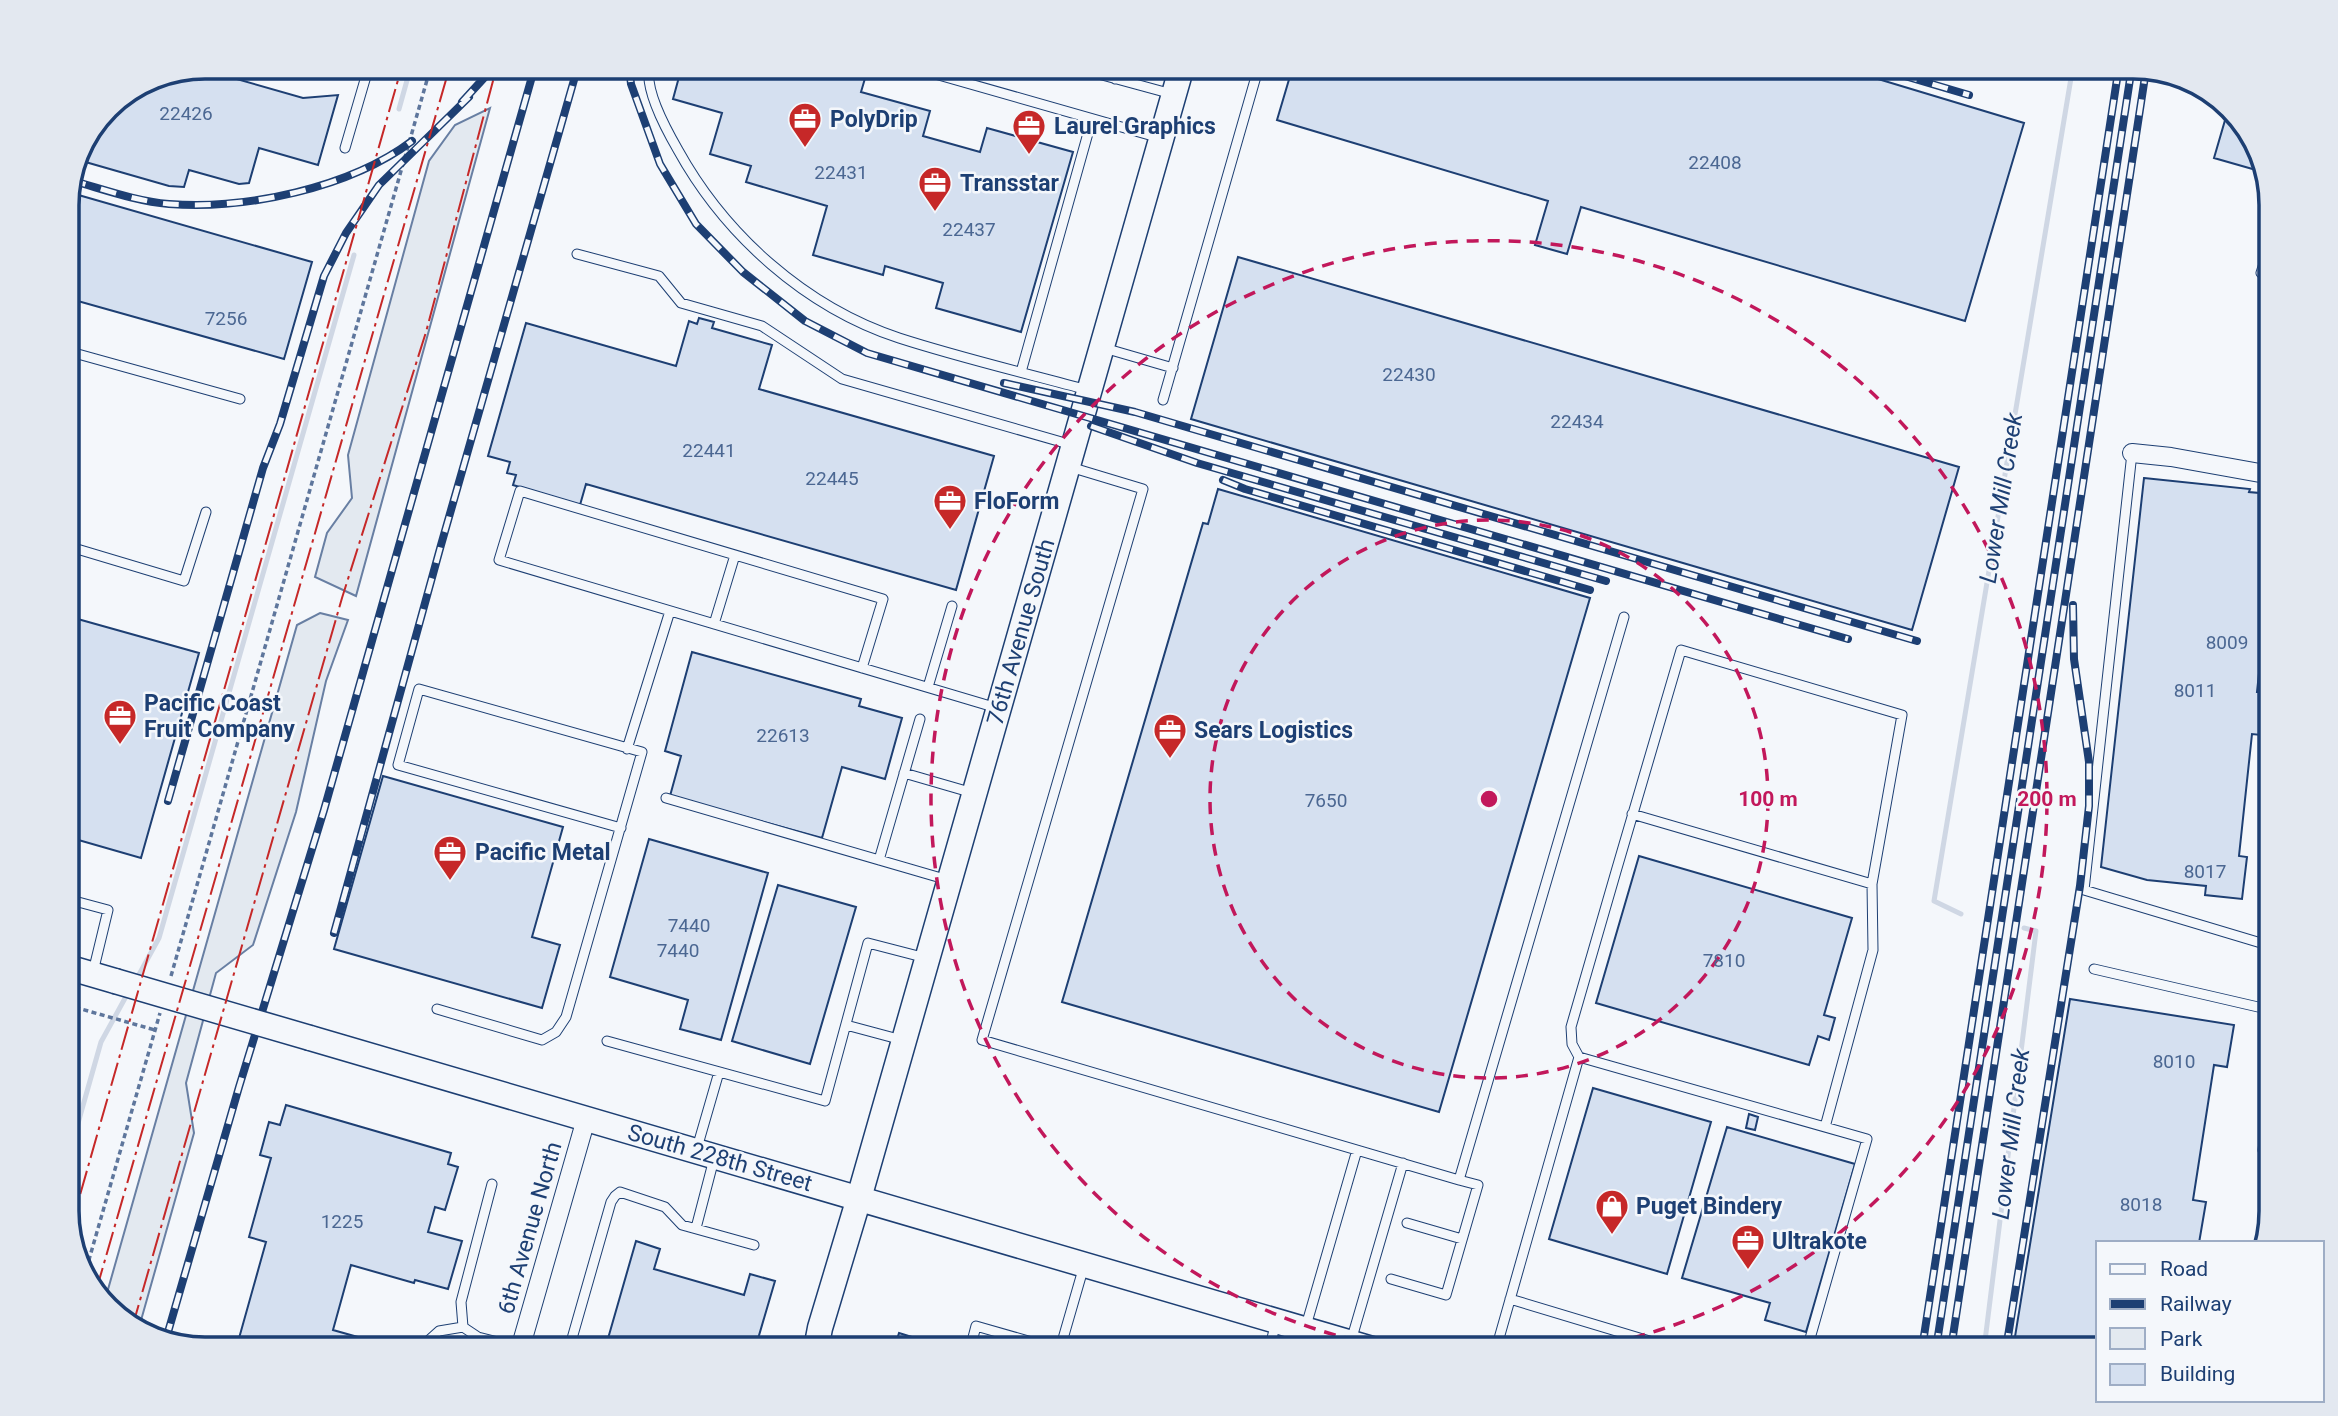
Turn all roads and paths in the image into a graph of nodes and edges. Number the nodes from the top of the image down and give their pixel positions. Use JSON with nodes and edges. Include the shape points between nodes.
{"nodes":[{"id":1,"x":365,"y":79,"type":"edge"},
{"id":2,"x":427,"y":79,"type":"edge"},
{"id":3,"x":649,"y":79,"type":"edge"},
{"id":4,"x":952,"y":79,"type":"edge"},
{"id":5,"x":1115,"y":79,"type":"edge"},
{"id":6,"x":1178,"y":79,"type":"edge"},
{"id":7,"x":1255,"y":79,"type":"edge"},
{"id":8,"x":1174,"y":95,"type":"junction"},
{"id":9,"x":1092,"y":119,"type":"junction"},
{"id":10,"x":1162,"y":138,"type":"junction"},
{"id":11,"x":345,"y":148,"type":"dead end"},
{"id":12,"x":577,"y":254,"type":"dead end"},
{"id":13,"x":1102,"y":348,"type":"junction"},
{"id":14,"x":79,"y":355,"type":"edge"},
{"id":15,"x":1172,"y":368,"type":"junction"},
{"id":16,"x":1021,"y":372,"type":"junction"},
{"id":17,"x":1090,"y":390,"type":"junction"},
{"id":18,"x":240,"y":399,"type":"dead end"},
{"id":19,"x":1163,"y":400,"type":"dead end"},
{"id":20,"x":2132,"y":453,"type":"joint"},
{"id":21,"x":1071,"y":456,"type":"junction"},
{"id":22,"x":2259,"y":473,"type":"edge"},
{"id":23,"x":206,"y":512,"type":"dead end"},
{"id":24,"x":79,"y":550,"type":"edge"},
{"id":25,"x":735,"y":555,"type":"junction"},
{"id":26,"x":952,"y":606,"type":"dead end"},
{"id":27,"x":670,"y":611,"type":"junction"},
{"id":28,"x":1624,"y":617,"type":"dead end"},
{"id":29,"x":714,"y":624,"type":"junction"},
{"id":30,"x":862,"y":668,"type":"junction"},
{"id":31,"x":928,"y":687,"type":"junction"},
{"id":32,"x":999,"y":709,"type":"junction"},
{"id":33,"x":920,"y":719,"type":"dead end"},
{"id":34,"x":627,"y":749,"type":"junction"},
{"id":35,"x":904,"y":773,"type":"junction"},
{"id":36,"x":975,"y":793,"type":"junction"},
{"id":37,"x":666,"y":798,"type":"dead end"},
{"id":38,"x":1633,"y":814,"type":"junction"},
{"id":39,"x":621,"y":828,"type":"junction"},
{"id":40,"x":879,"y":860,"type":"junction"},
{"id":41,"x":950,"y":880,"type":"junction"},
{"id":42,"x":1872,"y":884,"type":"junction"},
{"id":43,"x":79,"y":902,"type":"edge"},
{"id":44,"x":2259,"y":942,"type":"edge"},
{"id":45,"x":928,"y":958,"type":"junction"},
{"id":46,"x":2094,"y":969,"type":"dead end"},
{"id":47,"x":79,"y":971,"type":"edge"},
{"id":48,"x":104,"y":978,"type":"junction"},
{"id":49,"x":170,"y":978,"type":"dead end"},
{"id":50,"x":163,"y":1004,"type":"dead end"},
{"id":51,"x":2259,"y":1007,"type":"edge"},
{"id":52,"x":79,"y":1008,"type":"edge"},
{"id":53,"x":437,"y":1009,"type":"dead end"},
{"id":54,"x":846,"y":1025,"type":"junction"},
{"id":55,"x":155,"y":1030,"type":"junction"},
{"id":56,"x":607,"y":1041,"type":"dead end"},
{"id":57,"x":904,"y":1041,"type":"junction"},
{"id":58,"x":1579,"y":1057,"type":"junction"},
{"id":59,"x":719,"y":1072,"type":"junction"},
{"id":60,"x":586,"y":1119,"type":"junction"},
{"id":61,"x":1825,"y":1127,"type":"junction"},
{"id":62,"x":1357,"y":1150,"type":"junction"},
{"id":63,"x":705,"y":1154,"type":"junction"},
{"id":64,"x":1403,"y":1163,"type":"junction"},
{"id":65,"x":1459,"y":1180,"type":"junction"},
{"id":66,"x":492,"y":1184,"type":"dead end"},
{"id":67,"x":859,"y":1198,"type":"junction"},
{"id":68,"x":1407,"y":1223,"type":"dead end"},
{"id":69,"x":696,"y":1228,"type":"junction"},
{"id":70,"x":1462,"y":1239,"type":"junction"},
{"id":71,"x":754,"y":1245,"type":"dead end"},
{"id":72,"x":89,"y":1260,"type":"edge"},
{"id":73,"x":1085,"y":1265,"type":"junction"},
{"id":74,"x":1391,"y":1279,"type":"dead end"},
{"id":75,"x":1510,"y":1299,"type":"junction"},
{"id":76,"x":1277,"y":1321,"type":"junction"},
{"id":77,"x":463,"y":1327,"type":"junction"},
{"id":78,"x":1305,"y":1330,"type":"junction"},
{"id":79,"x":432,"y":1337,"type":"edge"},
{"id":80,"x":477,"y":1337,"type":"edge"},
{"id":81,"x":524,"y":1337,"type":"edge"},
{"id":82,"x":573,"y":1337,"type":"edge"},
{"id":83,"x":818,"y":1337,"type":"edge"},
{"id":84,"x":973,"y":1337,"type":"edge"},
{"id":85,"x":1015,"y":1337,"type":"edge"},
{"id":86,"x":1062,"y":1337,"type":"edge"},
{"id":87,"x":1272,"y":1337,"type":"edge"},
{"id":88,"x":1330,"y":1337,"type":"edge"},
{"id":89,"x":1364,"y":1337,"type":"edge"},
{"id":90,"x":1499,"y":1337,"type":"edge"},
{"id":91,"x":1636,"y":1337,"type":"edge"},
{"id":92,"x":1810,"y":1337,"type":"edge"}],
"edges":[{"from":1,"to":11,"type":"lane"},
{"from":2,"to":49,"type":"path"},
{"from":3,"to":16,"type":"lane","via":[[671,138],[694,181],[733,227],[805,292],[897,337]]},
{"from":4,"to":9,"type":"lane"},
{"from":5,"to":8,"type":"lane"},
{"from":6,"to":8,"type":"street","name":"76th Avenue South"},
{"from":7,"to":15,"type":"lane"},
{"from":8,"to":10,"type":"street","name":"76th Avenue South"},
{"from":9,"to":10,"type":"lane"},
{"from":9,"to":16,"type":"lane"},
{"from":10,"to":13,"type":"street","name":"76th Avenue South"},
{"from":12,"to":21,"type":"lane","via":[[659,276],[681,303],[762,326],[842,379]]},
{"from":13,"to":15,"type":"lane"},
{"from":13,"to":17,"type":"street","name":"76th Avenue South"},
{"from":14,"to":18,"type":"lane"},
{"from":15,"to":19,"type":"lane"},
{"from":16,"to":17,"type":"lane"},
{"from":17,"to":21,"type":"street","name":"76th Avenue South"},
{"from":20,"to":22,"type":"street"},
{"from":20,"to":44,"type":"lane","via":[[2084,890]]},
{"from":21,"to":32,"type":"street","name":"76th Avenue South"},
{"from":21,"to":62,"type":"lane","via":[[1143,489],[982,1040]]},
{"from":23,"to":24,"type":"lane","via":[[184,581]]},
{"from":25,"to":27,"type":"lane","via":[[520,491],[499,559]]},
{"from":25,"to":29,"type":"lane"},
{"from":25,"to":30,"type":"lane","via":[[883,599]]},
{"from":26,"to":31,"type":"lane"},
{"from":27,"to":29,"type":"lane"},
{"from":27,"to":34,"type":"lane"},
{"from":28,"to":65,"type":"lane"},
{"from":29,"to":30,"type":"lane"},
{"from":30,"to":31,"type":"lane"},
{"from":31,"to":32,"type":"lane"},
{"from":32,"to":36,"type":"street","name":"76th Avenue South"},
{"from":33,"to":35,"type":"lane"},
{"from":34,"to":39,"type":"lane","via":[[642,752]]},
{"from":34,"to":39,"type":"lane","via":[[419,690],[398,765]]},
{"from":35,"to":36,"type":"lane"},
{"from":35,"to":40,"type":"lane"},
{"from":36,"to":41,"type":"street","name":"76th Avenue South"},
{"from":37,"to":40,"type":"lane"},
{"from":38,"to":42,"type":"lane"},
{"from":38,"to":42,"type":"lane","via":[[1681,650],[1902,715]]},
{"from":38,"to":58,"type":"lane","via":[[1571,1027]]},
{"from":39,"to":53,"type":"lane","via":[[566,1017],[556,1032],[542,1040]]},
{"from":40,"to":41,"type":"lane"},
{"from":41,"to":45,"type":"street","name":"76th Avenue South"},
{"from":42,"to":61,"type":"lane","via":[[1873,950]]},
{"from":43,"to":48,"type":"lane","via":[[108,910]]},
{"from":45,"to":54,"type":"lane","via":[[868,943]]},
{"from":45,"to":57,"type":"street","name":"76th Avenue South"},
{"from":46,"to":51,"type":"lane"},
{"from":47,"to":48,"type":"street","name":"South 228th Street"},
{"from":48,"to":60,"type":"street","name":"South 228th Street","bridge":true},
{"from":50,"to":55,"type":"path"},
{"from":52,"to":55,"type":"path"},
{"from":54,"to":57,"type":"lane"},
{"from":54,"to":59,"type":"lane","via":[[825,1101]]},
{"from":55,"to":72,"type":"path"},
{"from":56,"to":59,"type":"lane"},
{"from":57,"to":67,"type":"street","name":"76th Avenue South"},
{"from":58,"to":61,"type":"lane"},
{"from":58,"to":75,"type":"lane"},
{"from":59,"to":63,"type":"lane"},
{"from":60,"to":63,"type":"street","name":"South 228th Street"},
{"from":60,"to":81,"type":"street","name":"6th Avenue North"},
{"from":61,"to":92,"type":"lane","via":[[1867,1139]]},
{"from":62,"to":64,"type":"lane"},
{"from":62,"to":78,"type":"lane"},
{"from":63,"to":67,"type":"street","name":"South 228th Street"},
{"from":63,"to":69,"type":"lane"},
{"from":64,"to":65,"type":"lane"},
{"from":64,"to":89,"type":"lane"},
{"from":65,"to":70,"type":"lane","via":[[1478,1185]]},
{"from":66,"to":77,"type":"lane","via":[[461,1302]]},
{"from":67,"to":73,"type":"street","name":"South 228th Street"},
{"from":67,"to":83,"type":"street","name":"76th Avenue South"},
{"from":68,"to":70,"type":"lane"},
{"from":69,"to":71,"type":"lane"},
{"from":69,"to":82,"type":"lane","via":[[682,1224],[665,1207],[620,1192],[615,1196]]},
{"from":70,"to":74,"type":"lane","via":[[1446,1295]]},
{"from":73,"to":76,"type":"street","name":"South 228th Street"},
{"from":73,"to":86,"type":"lane"},
{"from":75,"to":90,"type":"lane"},
{"from":75,"to":91,"type":"lane"},
{"from":76,"to":78,"type":"street","name":"South 228th Street"},
{"from":76,"to":87,"type":"lane"},
{"from":77,"to":79,"type":"lane","via":[[439,1331]]},
{"from":77,"to":80,"type":"lane"},
{"from":78,"to":88,"type":"street","name":"South 228th Street"},
{"from":84,"to":85,"type":"lane","via":[[976,1326]]}]}
